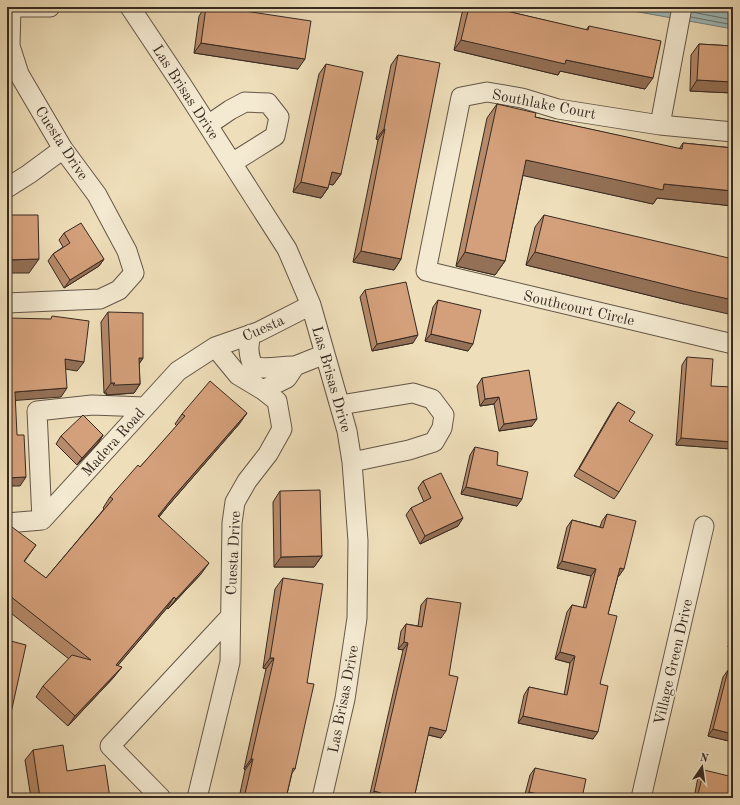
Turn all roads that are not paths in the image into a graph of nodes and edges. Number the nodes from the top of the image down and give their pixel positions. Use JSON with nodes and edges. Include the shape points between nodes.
{"nodes":[{"id":1,"x":10,"y":7,"type":"edge"},
{"id":2,"x":50,"y":7,"type":"edge"},
{"id":3,"x":130,"y":7,"type":"edge"},
{"id":4,"x":682,"y":7,"type":"edge"},
{"id":5,"x":208,"y":125,"type":"junction"},
{"id":6,"x":660,"y":125,"type":"junction"},
{"id":7,"x":733,"y":132,"type":"edge"},
{"id":8,"x":63,"y":149,"type":"junction"},
{"id":9,"x":232,"y":163,"type":"junction"},
{"id":10,"x":7,"y":188,"type":"edge"},
{"id":11,"x":426,"y":271,"type":"joint"},
{"id":12,"x":7,"y":303,"type":"edge"},
{"id":13,"x":310,"y":305,"type":"junction"},
{"id":14,"x":251,"y":334,"type":"junction"},
{"id":15,"x":733,"y":344,"type":"edge"},
{"id":16,"x":215,"y":347,"type":"junction"},
{"id":17,"x":325,"y":354,"type":"junction"},
{"id":18,"x":295,"y":366,"type":"junction"},
{"id":19,"x":264,"y":390,"type":"junction"},
{"id":20,"x":340,"y":406,"type":"junction"},
{"id":21,"x":145,"y":407,"type":"junction"},
{"id":22,"x":352,"y":462,"type":"junction"},
{"id":23,"x":42,"y":520,"type":"junction"},
{"id":24,"x":7,"y":523,"type":"edge"},
{"id":25,"x":704,"y":526,"type":"dead end"},
{"id":26,"x":230,"y":617,"type":"junction"},
{"id":27,"x":161,"y":798,"type":"edge"},
{"id":28,"x":198,"y":798,"type":"edge"},
{"id":29,"x":322,"y":798,"type":"edge"},
{"id":30,"x":641,"y":798,"type":"edge"}],
"edges":[{"from":1,"to":2,"type":"street"},
{"from":1,"to":8,"type":"street","name":"Cuesta Drive","via":[[10,46],[19,74]]},
{"from":3,"to":5,"type":"street","name":"Las Brisas Drive"},
{"from":4,"to":6,"type":"street"},
{"from":5,"to":9,"type":"street","name":"Las Brisas Drive"},
{"from":5,"to":9,"type":"street","via":[[245,102],[268,102],[279,117],[275,136]]},
{"from":6,"to":7,"type":"street","name":"Southlake Court"},
{"from":6,"to":11,"type":"street","name":"Southlake Court","via":[[558,109],[522,98],[487,92],[461,96]]},
{"from":8,"to":10,"type":"street"},
{"from":8,"to":12,"type":"street","name":"Cuesta Drive","via":[[97,195],[127,251],[134,273],[120,290],[100,299]]},
{"from":9,"to":13,"type":"street","name":"Las Brisas Drive","via":[[287,249]]},
{"from":11,"to":15,"type":"street","name":"Southcourt Circle"},
{"from":13,"to":14,"type":"street","name":"Cuesta"},
{"from":13,"to":17,"type":"street","name":"Las Brisas Drive"},
{"from":14,"to":16,"type":"street","name":"Cuesta"},
{"from":14,"to":18,"type":"street","via":[[248,347],[253,366]]},
{"from":16,"to":19,"type":"street","name":"Cuesta Drive","via":[[238,375]]},
{"from":16,"to":21,"type":"street","name":"Madera Road","via":[[178,371]]},
{"from":17,"to":18,"type":"street"},
{"from":17,"to":20,"type":"street","name":"Las Brisas Drive"},
{"from":18,"to":19,"type":"street","via":[[287,378]]},
{"from":19,"to":26,"type":"street","name":"Cuesta Drive","via":[[277,401],[282,429],[235,502],[232,523]]},
{"from":20,"to":22,"type":"street","name":"Las Brisas Drive"},
{"from":20,"to":22,"type":"street","via":[[413,393],[432,399],[444,415],[442,428],[434,442]]},
{"from":21,"to":23,"type":"street","name":"Madera Road"},
{"from":21,"to":23,"type":"street","via":[[92,405],[37,411]]},
{"from":22,"to":29,"type":"street","name":"Las Brisas Drive","via":[[358,541],[357,618],[345,699]]},
{"from":23,"to":24,"type":"street"},
{"from":25,"to":30,"type":"street","name":"Village Green Drive"},
{"from":26,"to":27,"type":"street","via":[[110,746]]},
{"from":26,"to":28,"type":"street","name":"Cuesta Drive","via":[[230,662]]}]}
